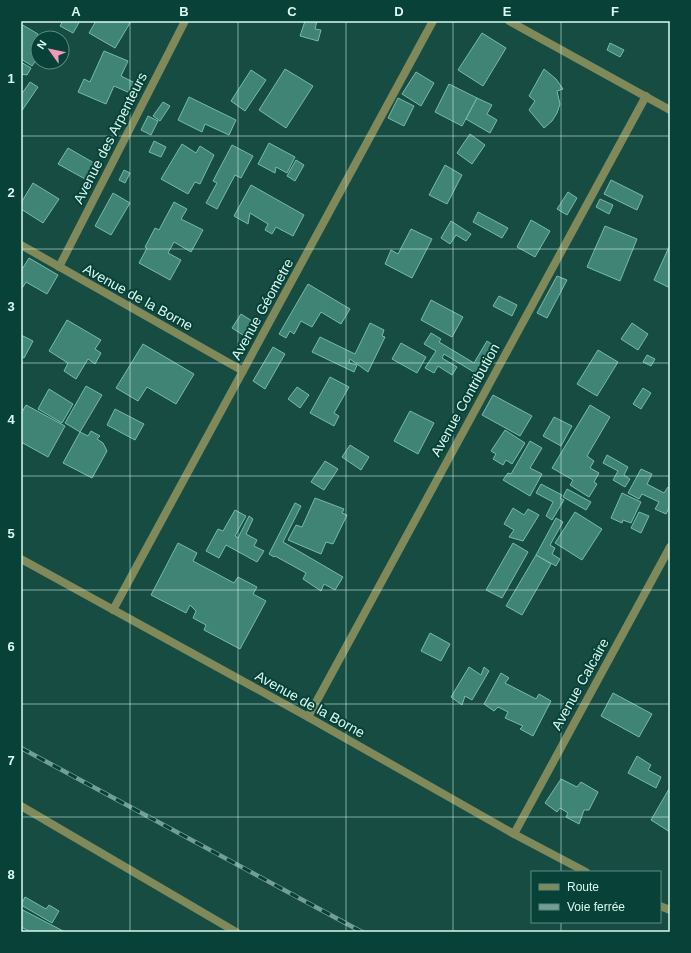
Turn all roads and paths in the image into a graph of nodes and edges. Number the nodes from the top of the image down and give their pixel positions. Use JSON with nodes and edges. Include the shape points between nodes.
{"nodes":[{"id":1,"x":185,"y":21,"type":"edge"},
{"id":2,"x":433,"y":21,"type":"edge"},
{"id":3,"x":509,"y":21,"type":"edge"},
{"id":4,"x":646,"y":96,"type":"junction"},
{"id":5,"x":670,"y":110,"type":"edge"},
{"id":6,"x":21,"y":245,"type":"edge"},
{"id":7,"x":59,"y":267,"type":"junction"},
{"id":8,"x":243,"y":371,"type":"junction"},
{"id":9,"x":670,"y":547,"type":"edge"},
{"id":10,"x":21,"y":559,"type":"edge"},
{"id":11,"x":113,"y":610,"type":"junction"},
{"id":12,"x":308,"y":717,"type":"junction"},
{"id":13,"x":21,"y":806,"type":"edge"},
{"id":14,"x":514,"y":834,"type":"junction"},
{"id":15,"x":584,"y":871,"type":"edge"},
{"id":16,"x":236,"y":932,"type":"edge"}],
"edges":[{"from":1,"to":7,"type":"street","name":"Avenue des Arpenteurs"},
{"from":2,"to":8,"type":"street","name":"Avenue Géometre"},
{"from":3,"to":4,"type":"street"},
{"from":4,"to":5,"type":"street"},
{"from":4,"to":12,"type":"street","name":"Avenue Contribution"},
{"from":6,"to":7,"type":"street","name":"Avenue de la Borne"},
{"from":7,"to":8,"type":"street","name":"Avenue de la Borne"},
{"from":8,"to":11,"type":"street","name":"Avenue Géometre"},
{"from":9,"to":14,"type":"street","name":"Avenue Calcaire"},
{"from":10,"to":11,"type":"street","name":"Avenue de la Borne"},
{"from":11,"to":12,"type":"street","name":"Avenue de la Borne"},
{"from":12,"to":14,"type":"street","name":"Avenue de la Borne"},
{"from":13,"to":16,"type":"street"},
{"from":14,"to":15,"type":"street","name":"Avenue de la Borne"}]}
